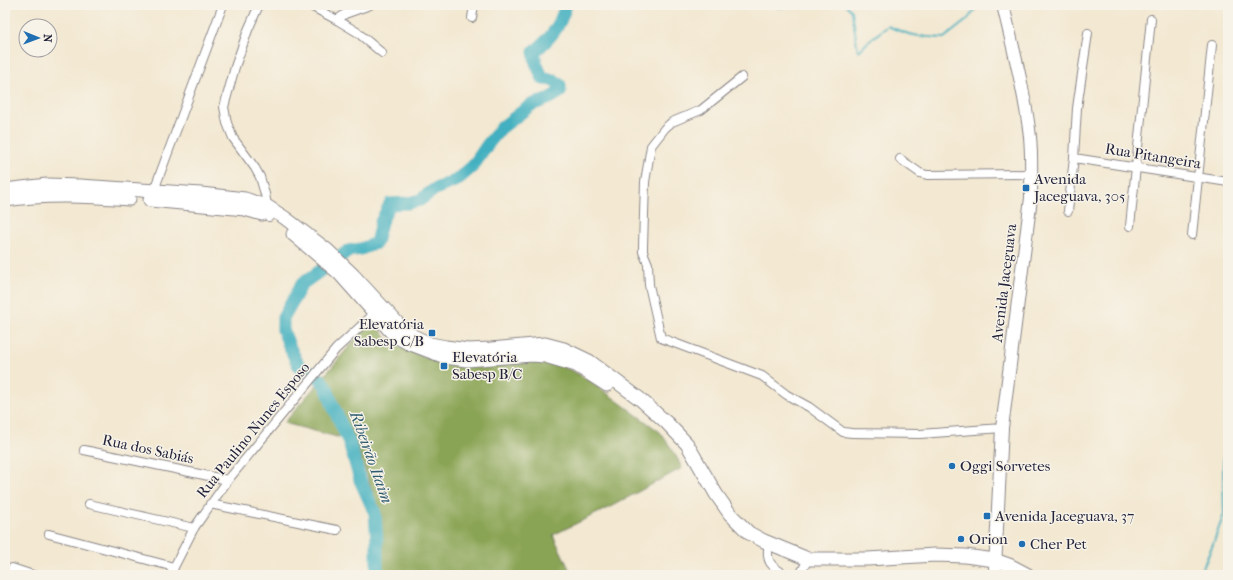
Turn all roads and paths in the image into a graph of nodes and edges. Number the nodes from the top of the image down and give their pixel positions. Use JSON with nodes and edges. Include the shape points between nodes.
{"nodes":[{"id":1,"x":223,"y":5,"type":"edge"},
{"id":2,"x":259,"y":5,"type":"edge"},
{"id":3,"x":308,"y":5,"type":"edge"},
{"id":4,"x":370,"y":5,"type":"edge"},
{"id":5,"x":474,"y":5,"type":"edge"},
{"id":6,"x":1003,"y":5,"type":"edge"},
{"id":7,"x":472,"y":18,"type":"dead end"},
{"id":8,"x":1151,"y":19,"type":"dead end"},
{"id":9,"x":337,"y":20,"type":"junction"},
{"id":10,"x":1088,"y":33,"type":"dead end"},
{"id":11,"x":1212,"y":45,"type":"dead end"},
{"id":12,"x":382,"y":53,"type":"dead end"},
{"id":13,"x":742,"y":77,"type":"dead end"},
{"id":14,"x":1074,"y":158,"type":"junction"},
{"id":15,"x":900,"y":160,"type":"dead end"},
{"id":16,"x":1136,"y":167,"type":"junction"},
{"id":17,"x":1032,"y":174,"type":"junction"},
{"id":18,"x":1198,"y":178,"type":"junction"},
{"id":19,"x":1228,"y":182,"type":"edge"},
{"id":20,"x":5,"y":190,"type":"edge"},
{"id":21,"x":155,"y":196,"type":"junction"},
{"id":22,"x":5,"y":200,"type":"edge"},
{"id":23,"x":1068,"y":211,"type":"dead end"},
{"id":24,"x":268,"y":212,"type":"junction"},
{"id":25,"x":1130,"y":226,"type":"dead end"},
{"id":26,"x":1192,"y":235,"type":"dead end"},
{"id":27,"x":345,"y":271,"type":"junction"},
{"id":28,"x":374,"y":314,"type":"junction"},
{"id":29,"x":401,"y":327,"type":"junction"},
{"id":30,"x":1002,"y":428,"type":"junction"},
{"id":31,"x":84,"y":450,"type":"dead end"},
{"id":32,"x":228,"y":480,"type":"junction"},
{"id":33,"x":89,"y":504,"type":"dead end"},
{"id":34,"x":210,"y":504,"type":"junction"},
{"id":35,"x":194,"y":528,"type":"junction"},
{"id":36,"x":337,"y":530,"type":"dead end"},
{"id":37,"x":49,"y":534,"type":"dead end"},
{"id":38,"x":768,"y":547,"type":"junction"},
{"id":39,"x":995,"y":564,"type":"junction"},
{"id":40,"x":174,"y":567,"type":"junction"},
{"id":41,"x":804,"y":567,"type":"edge"},
{"id":42,"x":12,"y":568,"type":"dead end"},
{"id":43,"x":33,"y":575,"type":"edge"},
{"id":44,"x":170,"y":575,"type":"edge"},
{"id":45,"x":786,"y":575,"type":"edge"},
{"id":46,"x":1012,"y":575,"type":"edge"},
{"id":47,"x":1028,"y":575,"type":"edge"}],
"edges":[{"from":1,"to":21,"type":"street","via":[[157,182]]},
{"from":2,"to":24,"type":"street","via":[[235,67],[224,107],[230,131],[260,177]]},
{"from":3,"to":9,"type":"street"},
{"from":4,"to":9,"type":"street","via":[[345,14]]},
{"from":5,"to":7,"type":"street"},
{"from":6,"to":17,"type":"main road","name":"Avenida Jaceguava","via":[[1030,136]]},
{"from":8,"to":16,"type":"street"},
{"from":9,"to":12,"type":"street","via":[[357,32]]},
{"from":10,"to":14,"type":"street","via":[[1077,108]]},
{"from":11,"to":18,"type":"street"},
{"from":13,"to":30,"type":"street","via":[[701,110],[672,122],[649,150],[645,182],[643,252],[648,264],[649,285],[661,338],[762,376],[843,432],[920,434]]},
{"from":14,"to":16,"type":"street","name":"Rua Pitangeira"},
{"from":14,"to":23,"type":"street"},
{"from":15,"to":17,"type":"street","via":[[927,175]]},
{"from":16,"to":18,"type":"street","name":"Rua Pitangeira"},
{"from":16,"to":25,"type":"street"},
{"from":17,"to":30,"type":"main road","name":"Avenida Jaceguava"},
{"from":18,"to":19,"type":"street","name":"Rua Pitangeira"},
{"from":18,"to":26,"type":"street"},
{"from":20,"to":21,"type":"main road","via":[[47,185]]},
{"from":21,"to":22,"type":"main road","via":[[58,195]]},
{"from":21,"to":24,"type":"main road"},
{"from":24,"to":27,"type":"main road","via":[[288,230]]},
{"from":27,"to":28,"type":"main road","via":[[374,306]]},
{"from":27,"to":29,"type":"main road"},
{"from":28,"to":29,"type":"main road","via":[[380,313]]},
{"from":28,"to":32,"type":"street","name":"Rua Paulino Nunes Esposo","via":[[336,349]]},
{"from":28,"to":38,"type":"main road","via":[[394,335],[419,348],[445,357],[467,360],[545,356],[576,365],[636,406],[662,428],[680,449],[725,521],[749,541]]},
{"from":29,"to":38,"type":"main road","via":[[430,344],[446,347],[468,350],[545,344],[564,349],[589,361],[667,423],[686,444],[730,514]]},
{"from":30,"to":39,"type":"main road","name":"Avenida Jaceguava"},
{"from":31,"to":32,"type":"street","name":"Rua dos Sabiás"},
{"from":32,"to":34,"type":"street","name":"Rua Paulino Nunes Esposo"},
{"from":33,"to":35,"type":"street"},
{"from":34,"to":35,"type":"street","name":"Rua Paulino Nunes Esposo"},
{"from":34,"to":36,"type":"street"},
{"from":35,"to":40,"type":"street","name":"Rua Paulino Nunes Esposo"},
{"from":37,"to":40,"type":"street"},
{"from":38,"to":41,"type":"main road"},
{"from":38,"to":45,"type":"street","via":[[767,558],[772,566]]},
{"from":39,"to":41,"type":"main road","via":[[953,561],[904,566]]},
{"from":39,"to":46,"type":"main road"},
{"from":39,"to":47,"type":"main road","via":[[1010,565]]},
{"from":40,"to":44,"type":"street","name":"Rua Paulino Nunes Esposo"},
{"from":42,"to":43,"type":"street"}]}
